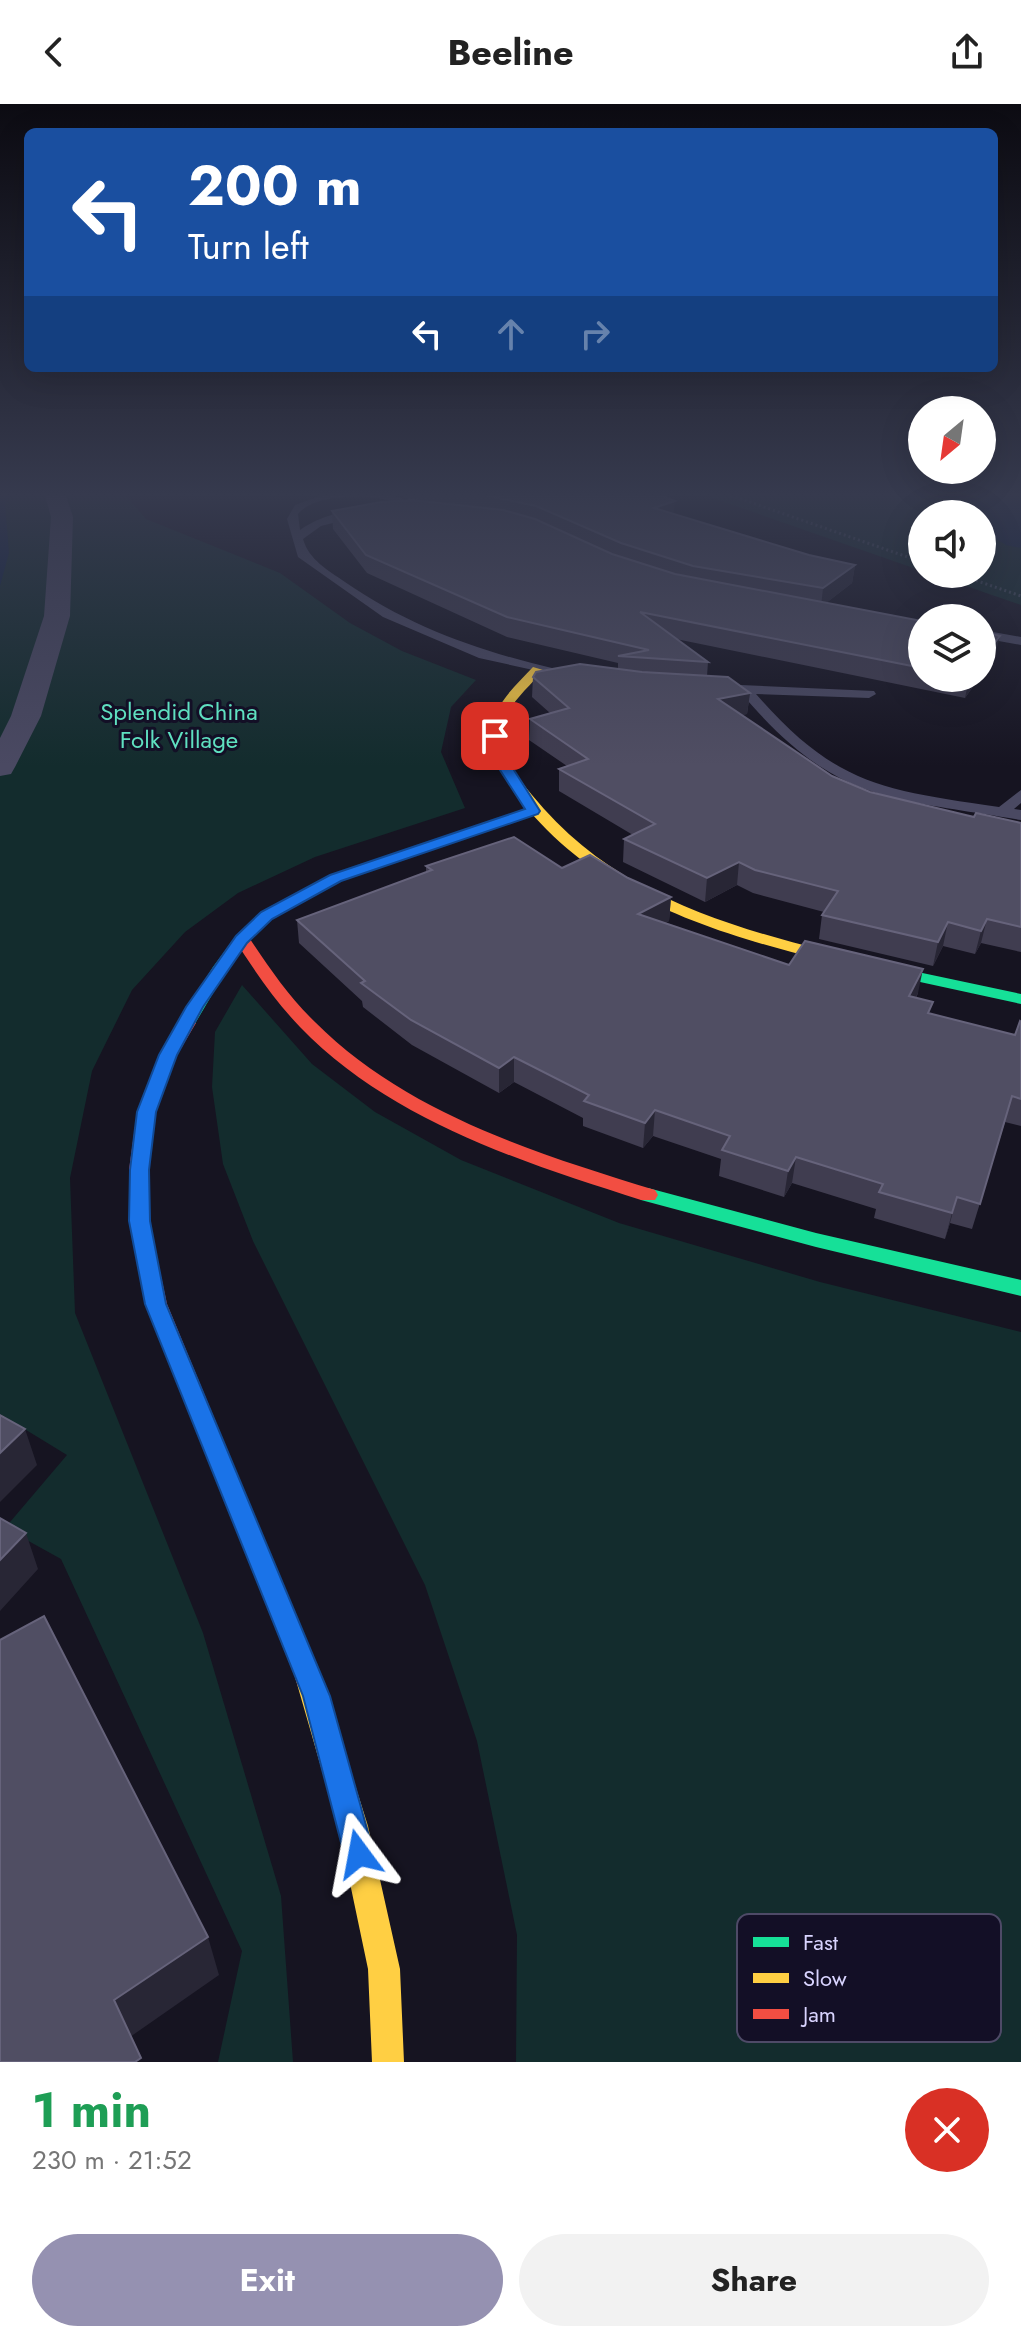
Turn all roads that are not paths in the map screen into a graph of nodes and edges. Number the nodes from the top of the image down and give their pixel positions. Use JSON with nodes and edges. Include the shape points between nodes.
{"nodes":[{"id":1,"x":59,"y":583,"type":"edge"},
{"id":2,"x":341,"y":583,"type":"edge"},
{"id":3,"x":996,"y":637,"type":"edge"},
{"id":4,"x":1021,"y":641,"type":"edge"},
{"id":5,"x":537,"y":670,"type":"junction"},
{"id":6,"x":564,"y":674,"type":"edge"},
{"id":7,"x":703,"y":688,"type":"edge"},
{"id":8,"x":745,"y":689,"type":"junction"},
{"id":9,"x":869,"y":694,"type":"dead end"},
{"id":10,"x":0,"y":767,"type":"edge"},
{"id":11,"x":1021,"y":795,"type":"edge"},
{"id":12,"x":533,"y":811,"type":"junction"},
{"id":13,"x":1002,"y":812,"type":"junction"},
{"id":14,"x":1021,"y":815,"type":"edge"},
{"id":15,"x":242,"y":939,"type":"junction"},
{"id":16,"x":1021,"y":999,"type":"edge"},
{"id":17,"x":1021,"y":1288,"type":"edge"},
{"id":18,"x":388,"y":2062,"type":"edge"}],
"edges":[{"from":1,"to":10,"type":"street","via":[[57,616],[26,716]]},
{"from":2,"to":5,"type":"lane","via":[[385,615],[438,639]]},
{"from":3,"to":4,"type":"lane"},
{"from":5,"to":6,"type":"lane"},
{"from":5,"to":12,"type":"street","via":[[503,707],[495,736],[507,770]]},
{"from":7,"to":8,"type":"lane"},
{"from":8,"to":9,"type":"lane"},
{"from":8,"to":13,"type":"lane","via":[[796,744],[839,774],[889,793]]},
{"from":11,"to":13,"type":"lane"},
{"from":12,"to":15,"type":"street","via":[[335,878],[266,916]]},
{"from":12,"to":16,"type":"street","via":[[570,846],[618,877],[724,925],[863,964]]},
{"from":13,"to":14,"type":"lane"},
{"from":15,"to":17,"type":"street","via":[[275,991],[330,1046],[439,1115],[622,1188],[746,1224]]},
{"from":15,"to":18,"type":"street","via":[[194,1007],[146,1112],[139,1221],[156,1304],[316,1696],[353,1826],[384,1969]]}]}
